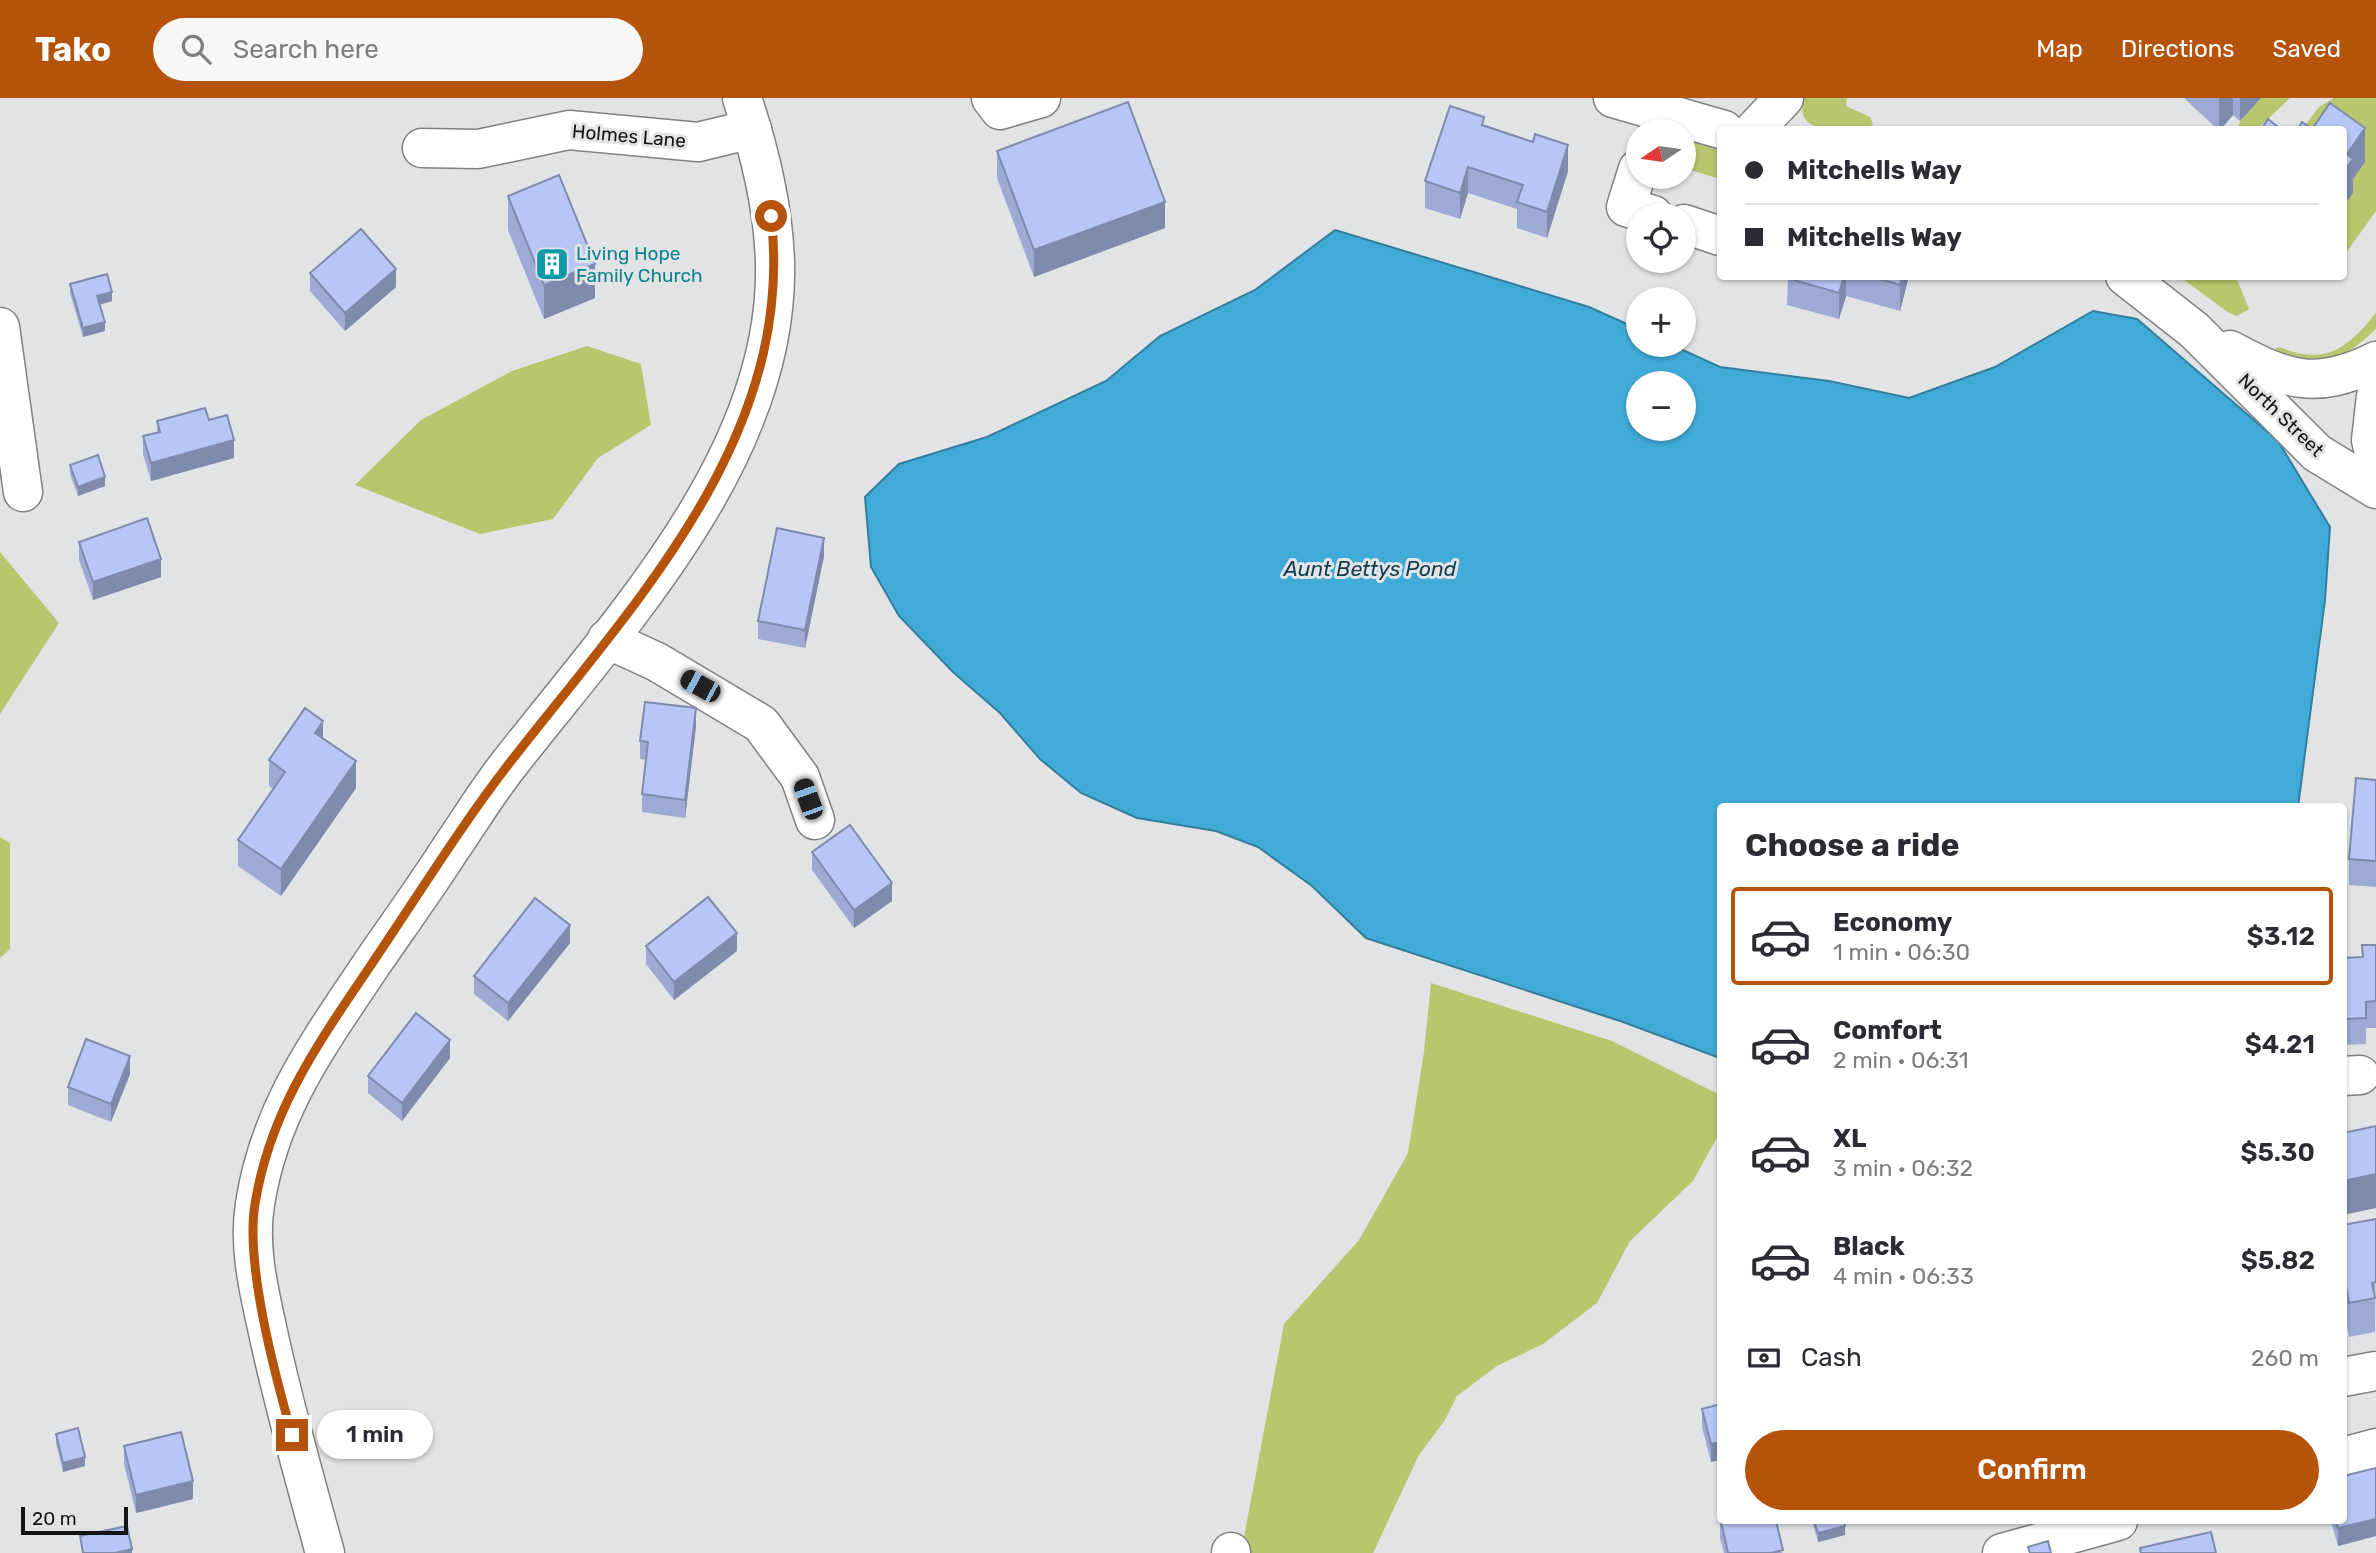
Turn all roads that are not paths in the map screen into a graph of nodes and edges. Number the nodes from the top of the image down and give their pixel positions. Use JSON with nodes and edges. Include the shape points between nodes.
{"nodes":[{"id":1,"x":991,"y":98,"type":"edge"},
{"id":2,"x":1041,"y":98,"type":"edge"},
{"id":3,"x":1614,"y":98,"type":"edge"},
{"id":4,"x":1784,"y":98,"type":"edge"},
{"id":5,"x":747,"y":113,"type":"edge"},
{"id":6,"x":1649,"y":119,"type":"edge"},
{"id":7,"x":1696,"y":126,"type":"edge"},
{"id":8,"x":1759,"y":126,"type":"edge"},
{"id":9,"x":1717,"y":129,"type":"edge"},
{"id":10,"x":422,"y":148,"type":"dead end"},
{"id":11,"x":1696,"y":229,"type":"edge"},
{"id":12,"x":1717,"y":235,"type":"edge"},
{"id":13,"x":2130,"y":280,"type":"edge"},
{"id":14,"x":0,"y":327,"type":"edge"},
{"id":15,"x":2194,"y":330,"type":"junction"},
{"id":16,"x":2376,"y":361,"type":"edge"},
{"id":17,"x":2376,"y":396,"type":"edge"},
{"id":18,"x":2376,"y":462,"type":"edge"},
{"id":19,"x":2376,"y":489,"type":"edge"},
{"id":20,"x":23,"y":492,"type":"dead end"},
{"id":21,"x":607,"y":639,"type":"junction"},
{"id":22,"x":815,"y":820,"type":"dead end"},
{"id":23,"x":2376,"y":1371,"type":"edge"},
{"id":24,"x":2347,"y":1376,"type":"edge"},
{"id":25,"x":2376,"y":1448,"type":"edge"},
{"id":26,"x":2347,"y":1456,"type":"edge"},
{"id":27,"x":2107,"y":1524,"type":"edge"},
{"id":28,"x":325,"y":1553,"type":"edge"},
{"id":29,"x":2001,"y":1553,"type":"edge"}],
"edges":[{"from":1,"to":2,"type":"street","via":[[1000,110]]},
{"from":3,"to":6,"type":"street"},
{"from":4,"to":8,"type":"street"},
{"from":5,"to":10,"type":"street","name":"Holmes Lane","via":[[698,142],[569,130],[478,149]]},
{"from":5,"to":21,"type":"street","via":[[769,199],[776,267],[759,377],[737,438],[707,495]]},
{"from":7,"to":9,"type":"street"},
{"from":11,"to":12,"type":"street"},
{"from":13,"to":15,"type":"street","name":"North Street"},
{"from":14,"to":20,"type":"street"},
{"from":15,"to":16,"type":"street","name":"North Street","via":[[2280,375],[2302,380],[2339,375]]},
{"from":15,"to":19,"type":"street","name":"North Street","via":[[2317,453]]},
{"from":17,"to":18,"type":"street","via":[[2371,440]]},
{"from":21,"to":22,"type":"street","via":[[761,724],[800,777]]},
{"from":21,"to":28,"type":"street","via":[[505,769],[341,1010],[284,1101],[268,1145],[254,1206],[254,1256],[285,1411]]},
{"from":23,"to":24,"type":"street"},
{"from":25,"to":26,"type":"street"},
{"from":27,"to":29,"type":"street"}]}
